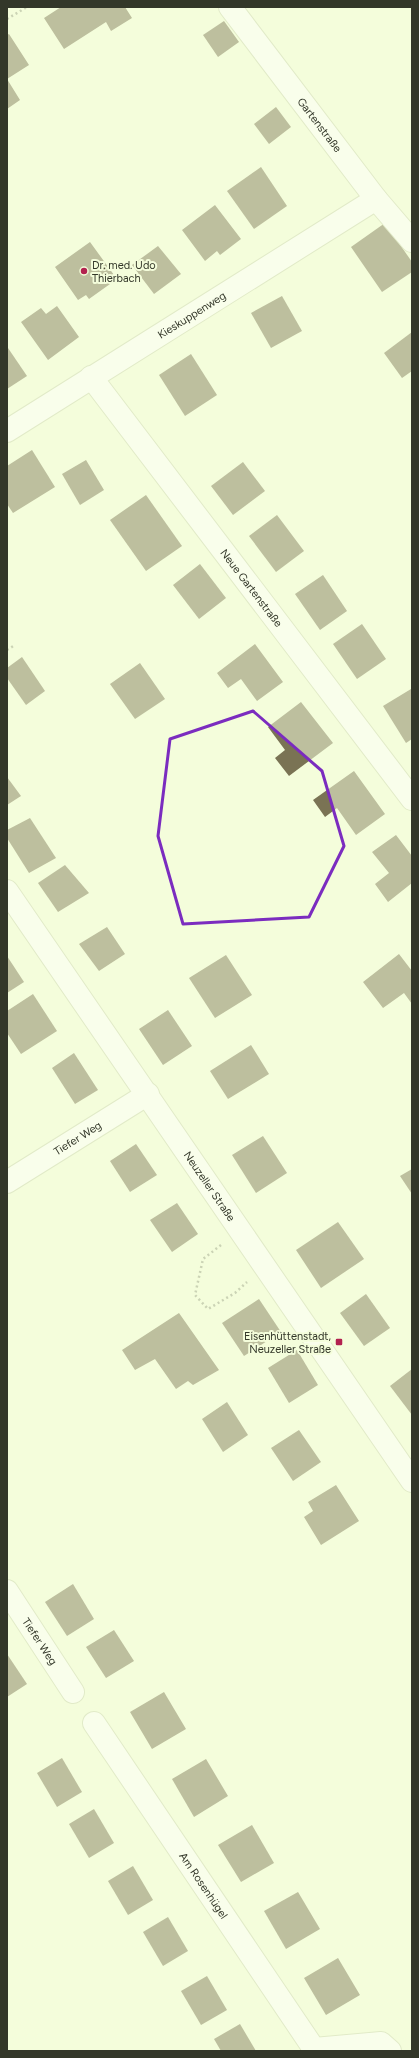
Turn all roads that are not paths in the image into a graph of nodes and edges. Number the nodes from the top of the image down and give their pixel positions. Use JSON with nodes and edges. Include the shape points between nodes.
{"nodes":[{"id":1,"x":230,"y":7,"type":"edge"},
{"id":2,"x":376,"y":199,"type":"junction"},
{"id":3,"x":412,"y":241,"type":"edge"},
{"id":4,"x":91,"y":377,"type":"junction"},
{"id":5,"x":7,"y":431,"type":"edge"},
{"id":6,"x":412,"y":800,"type":"edge"},
{"id":7,"x":7,"y":891,"type":"edge"},
{"id":8,"x":148,"y":1094,"type":"junction"},
{"id":9,"x":7,"y":1182,"type":"edge"},
{"id":10,"x":412,"y":1481,"type":"edge"},
{"id":11,"x":7,"y":1591,"type":"edge"},
{"id":12,"x":73,"y":1692,"type":"dead end"},
{"id":13,"x":94,"y":1723,"type":"dead end"},
{"id":14,"x":315,"y":2050,"type":"edge"},
{"id":15,"x":390,"y":2051,"type":"edge"}],
"edges":[{"from":1,"to":2,"type":"street","name":"Gartenstraße"},
{"from":2,"to":3,"type":"street","name":"Gartenstraße"},
{"from":2,"to":4,"type":"street","name":"Kieskuppenweg"},
{"from":4,"to":5,"type":"street","name":"Kieskuppenweg"},
{"from":4,"to":6,"type":"street","name":"Neue Gartenstraße"},
{"from":7,"to":8,"type":"street","name":"Neuzeller Straße"},
{"from":8,"to":9,"type":"street","name":"Tiefer Weg"},
{"from":8,"to":10,"type":"street","name":"Neuzeller Straße"},
{"from":11,"to":12,"type":"street","name":"Tiefer Weg"},
{"from":13,"to":14,"type":"street","name":"Am Rosenhügel"},
{"from":14,"to":15,"type":"street","name":"Am Rosenhügel","via":[[381,2044]]}]}
